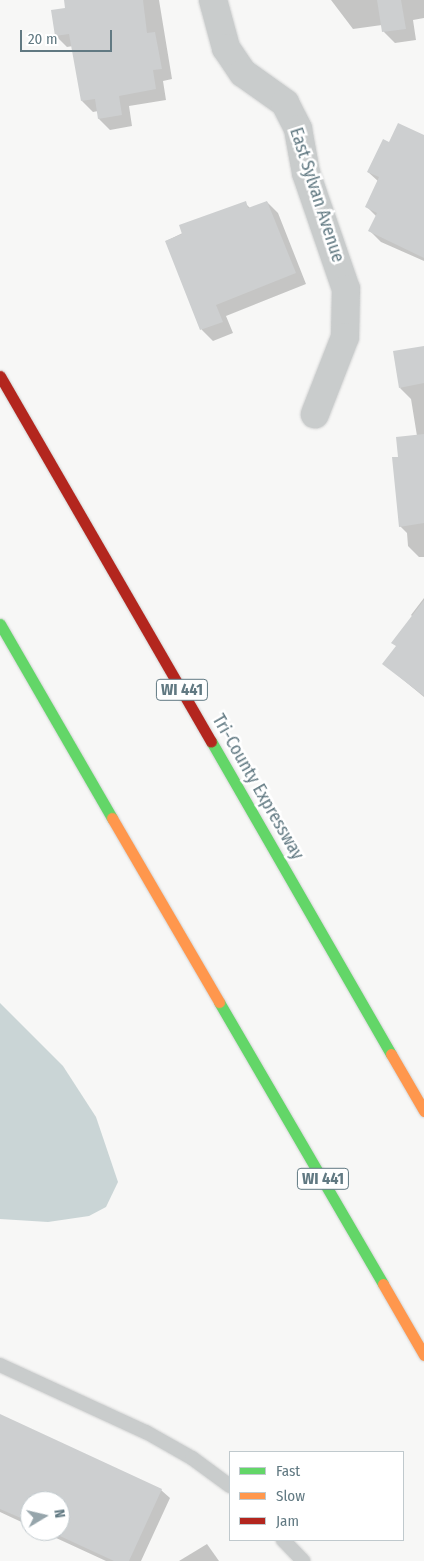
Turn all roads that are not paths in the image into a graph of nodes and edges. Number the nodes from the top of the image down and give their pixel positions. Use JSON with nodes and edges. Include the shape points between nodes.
{"nodes":[{"id":1,"x":213,"y":0,"type":"edge"},
{"id":2,"x":0,"y":376,"type":"edge"},
{"id":3,"x":315,"y":414,"type":"dead end"},
{"id":4,"x":0,"y":624,"type":"edge"},
{"id":5,"x":424,"y":1111,"type":"edge"},
{"id":6,"x":424,"y":1356,"type":"edge"},
{"id":7,"x":0,"y":1365,"type":"edge"},
{"id":8,"x":229,"y":1485,"type":"edge"},
{"id":9,"x":284,"y":1541,"type":"edge"},
{"id":10,"x":303,"y":1561,"type":"edge"}],
"edges":[{"from":1,"to":3,"type":"street","name":"East Sylvan Avenue","via":[[226,48],[243,73],[285,103],[298,129],[306,173],[346,289],[344,337]]},
{"from":2,"to":5,"type":"highway","name":"Tri-County Expressway","number":"WI 441"},
{"from":4,"to":6,"type":"highway","number":"WI 441"},
{"from":7,"to":8,"type":"lane","via":[[146,1432],[192,1458]]},
{"from":9,"to":10,"type":"lane"}]}
